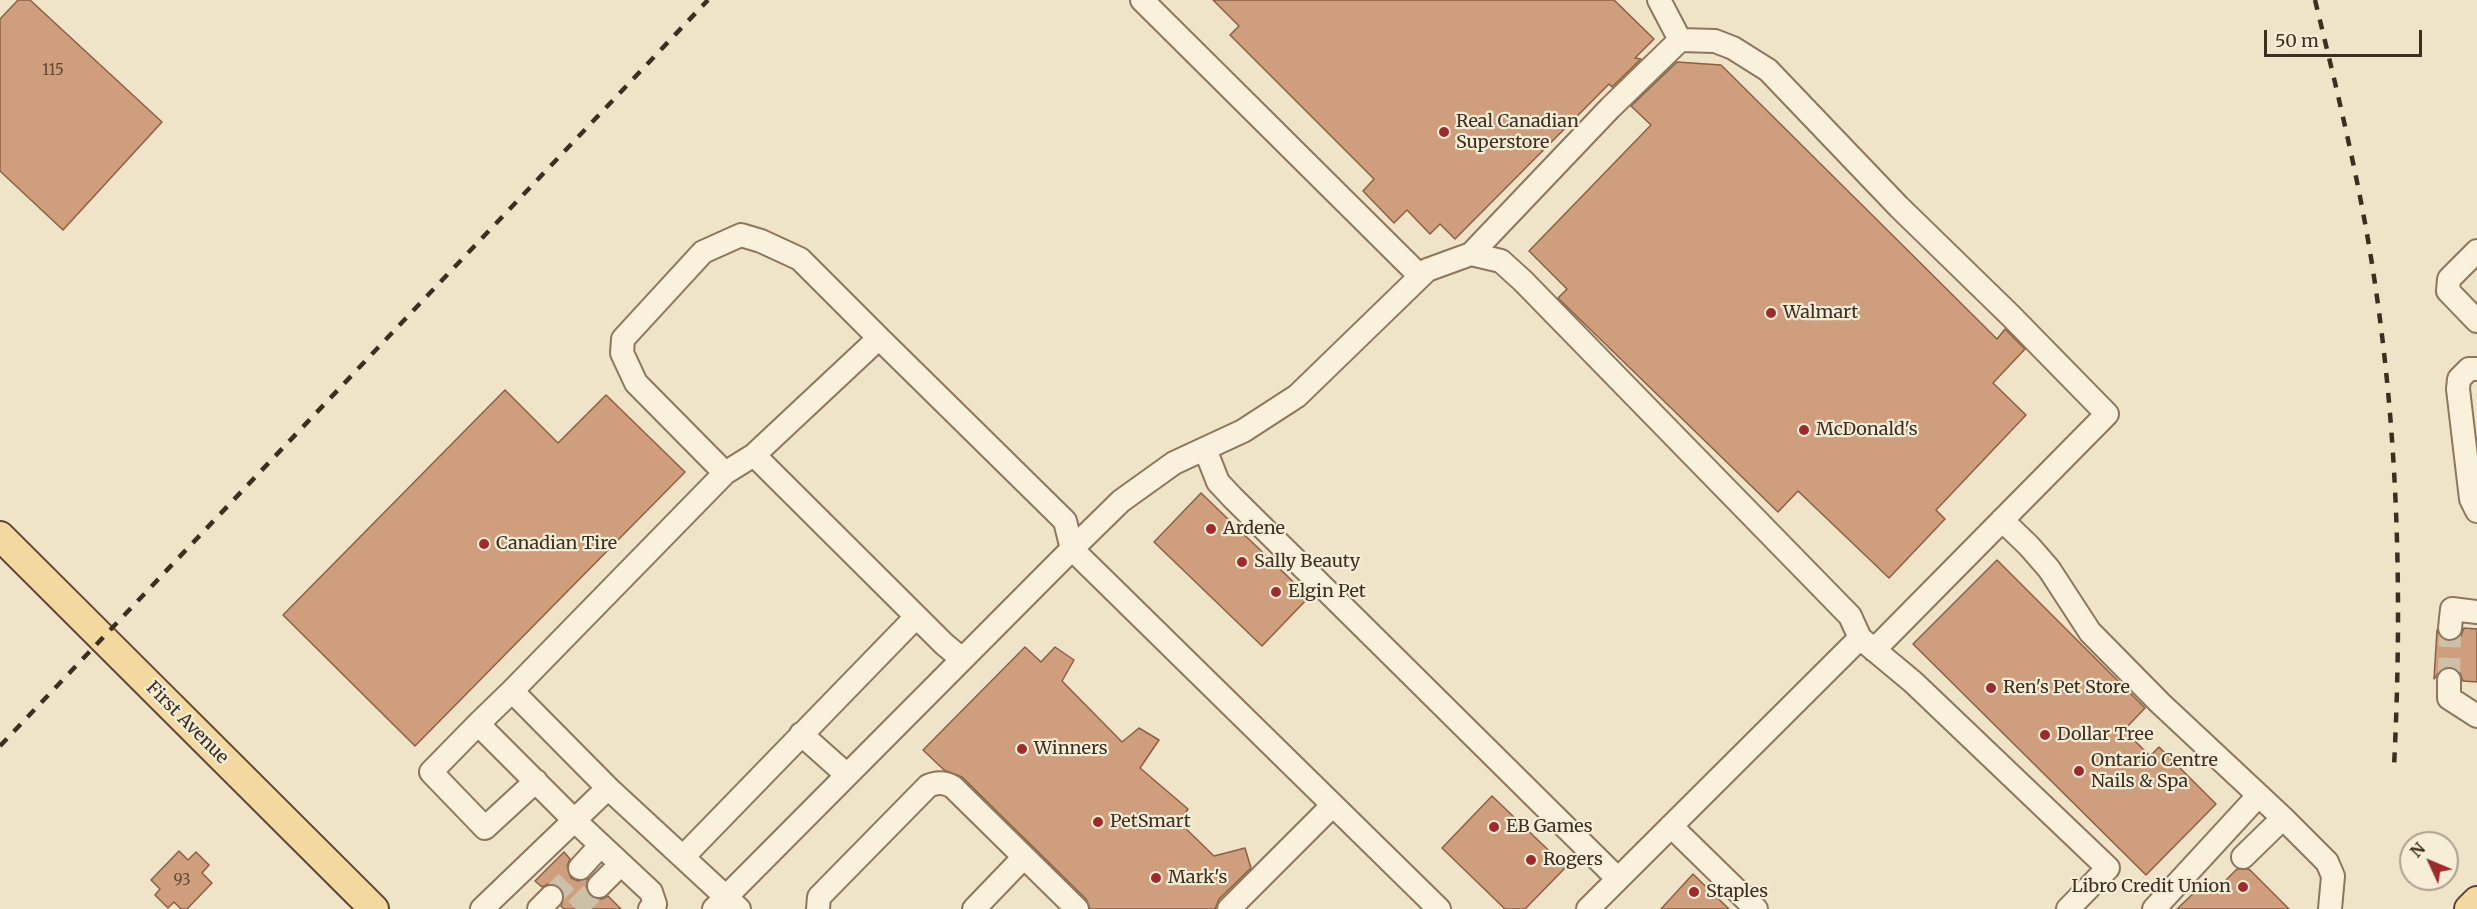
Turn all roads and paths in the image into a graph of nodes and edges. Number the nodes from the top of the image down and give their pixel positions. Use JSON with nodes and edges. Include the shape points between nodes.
{"nodes":[{"id":1,"x":1142,"y":0,"type":"edge"},
{"id":2,"x":1659,"y":0,"type":"edge"},
{"id":3,"x":1680,"y":40,"type":"junction"},
{"id":4,"x":2477,"y":250,"type":"edge"},
{"id":5,"x":1471,"y":254,"type":"junction"},
{"id":6,"x":1420,"y":276,"type":"junction"},
{"id":7,"x":2474,"y":311,"type":"edge"},
{"id":8,"x":879,"y":338,"type":"junction"},
{"id":9,"x":2477,"y":369,"type":"edge"},
{"id":10,"x":1204,"y":449,"type":"junction"},
{"id":11,"x":754,"y":455,"type":"junction"},
{"id":12,"x":725,"y":472,"type":"junction"},
{"id":13,"x":2477,"y":511,"type":"edge"},
{"id":14,"x":2002,"y":520,"type":"junction"},
{"id":15,"x":0,"y":536,"type":"edge"},
{"id":16,"x":1072,"y":549,"type":"junction"},
{"id":17,"x":2477,"y":612,"type":"edge"},
{"id":18,"x":916,"y":617,"type":"junction"},
{"id":19,"x":2450,"y":628,"type":"tunnel mouth"},
{"id":20,"x":1867,"y":644,"type":"junction"},
{"id":21,"x":962,"y":659,"type":"junction"},
{"id":22,"x":2450,"y":680,"type":"tunnel mouth"},
{"id":23,"x":512,"y":691,"type":"junction"},
{"id":24,"x":2477,"y":716,"type":"edge"},
{"id":25,"x":478,"y":724,"type":"junction"},
{"id":26,"x":801,"y":734,"type":"junction"},
{"id":27,"x":847,"y":775,"type":"junction"},
{"id":28,"x":536,"y":781,"type":"junction"},
{"id":29,"x":608,"y":788,"type":"junction"},
{"id":30,"x":2258,"y":796,"type":"junction"},
{"id":31,"x":1333,"y":805,"type":"junction"},
{"id":32,"x":2283,"y":819,"type":"junction"},
{"id":33,"x":574,"y":820,"type":"junction"},
{"id":34,"x":1671,"y":826,"type":"junction"},
{"id":35,"x":601,"y":845,"type":"junction"},
{"id":36,"x":683,"y":857,"type":"junction"},
{"id":37,"x":1024,"y":857,"type":"junction"},
{"id":38,"x":2243,"y":857,"type":"dead end"},
{"id":39,"x":621,"y":864,"type":"junction"},
{"id":40,"x":580,"y":868,"type":"tunnel mouth"},
{"id":41,"x":1618,"y":879,"type":"junction"},
{"id":42,"x":599,"y":886,"type":"tunnel mouth"},
{"id":43,"x":2477,"y":901,"type":"edge"},
{"id":44,"x":726,"y":905,"type":"edge"},
{"id":45,"x":1068,"y":906,"type":"edge"},
{"id":46,"x":490,"y":907,"type":"edge"},
{"id":47,"x":374,"y":909,"type":"edge"},
{"id":48,"x":650,"y":909,"type":"edge"},
{"id":49,"x":818,"y":909,"type":"edge"},
{"id":50,"x":974,"y":909,"type":"edge"},
{"id":51,"x":1229,"y":909,"type":"edge"},
{"id":52,"x":1439,"y":909,"type":"edge"},
{"id":53,"x":1588,"y":909,"type":"edge"},
{"id":54,"x":1756,"y":909,"type":"edge"},
{"id":55,"x":2068,"y":909,"type":"edge"},
{"id":56,"x":2154,"y":909,"type":"edge"},
{"id":57,"x":2330,"y":909,"type":"edge"},
{"id":58,"x":2469,"y":909,"type":"edge"}],
"edges":[{"from":1,"to":6,"type":"lane"},
{"from":2,"to":3,"type":"lane"},
{"from":3,"to":5,"type":"lane"},
{"from":3,"to":14,"type":"lane","via":[[1715,41],[1768,70],[2107,414]]},
{"from":4,"to":7,"type":"lane","via":[[2449,279],[2448,291]]},
{"from":5,"to":6,"type":"lane"},
{"from":5,"to":20,"type":"lane","via":[[1501,261],[1523,281],[1851,616]]},
{"from":6,"to":10,"type":"lane","via":[[1297,396],[1243,431]]},
{"from":8,"to":11,"type":"lane"},
{"from":8,"to":12,"type":"lane","via":[[800,259],[741,236],[703,252],[623,339],[622,353],[636,384]]},
{"from":8,"to":16,"type":"lane","via":[[1065,521]]},
{"from":9,"to":13,"type":"lane","via":[[2469,369],[2459,379],[2458,388],[2471,499]]},
{"from":10,"to":16,"type":"lane","via":[[1174,463],[1121,501]]},
{"from":10,"to":41,"type":"lane","via":[[1218,482],[1232,497]]},
{"from":11,"to":12,"type":"lane"},
{"from":11,"to":18,"type":"lane"},
{"from":12,"to":23,"type":"lane"},
{"from":14,"to":20,"type":"lane"},
{"from":14,"to":30,"type":"lane","via":[[2049,569],[2090,632]]},
{"from":15,"to":47,"type":"main road","name":"First Avenue"},
{"from":16,"to":21,"type":"lane"},
{"from":16,"to":31,"type":"lane"},
{"from":17,"to":19,"type":"lane","via":[[2452,609]]},
{"from":18,"to":21,"type":"lane"},
{"from":18,"to":26,"type":"lane"},
{"from":20,"to":34,"type":"lane"},
{"from":20,"to":55,"type":"lane","via":[[1913,682],[2108,868]]},
{"from":21,"to":27,"type":"lane"},
{"from":22,"to":24,"type":"lane","via":[[2449,698]]},
{"from":23,"to":25,"type":"lane"},
{"from":23,"to":29,"type":"lane"},
{"from":25,"to":28,"type":"lane"},
{"from":25,"to":28,"type":"lane","via":[[431,772],[485,828]]},
{"from":26,"to":27,"type":"lane"},
{"from":26,"to":36,"type":"lane"},
{"from":27,"to":44,"type":"lane"},
{"from":28,"to":33,"type":"lane"},
{"from":29,"to":33,"type":"lane"},
{"from":29,"to":36,"type":"lane"},
{"from":30,"to":32,"type":"lane"},
{"from":30,"to":56,"type":"lane"},
{"from":31,"to":51,"type":"lane"},
{"from":31,"to":52,"type":"lane"},
{"from":32,"to":38,"type":"lane"},
{"from":32,"to":57,"type":"lane","via":[[2327,862],[2333,876]]},
{"from":33,"to":35,"type":"lane"},
{"from":33,"to":46,"type":"lane"},
{"from":34,"to":41,"type":"lane"},
{"from":34,"to":54,"type":"lane"},
{"from":35,"to":39,"type":"lane"},
{"from":35,"to":40,"type":"lane"},
{"from":36,"to":44,"type":"lane"},
{"from":37,"to":45,"type":"lane"},
{"from":37,"to":49,"type":"lane","via":[[953,787],[936,783],[928,786],[819,897]]},
{"from":37,"to":50,"type":"lane"},
{"from":39,"to":42,"type":"lane"},
{"from":39,"to":48,"type":"lane","via":[[651,892],[655,904]]},
{"from":41,"to":53,"type":"lane"},
{"from":43,"to":58,"type":"main road"}]}
